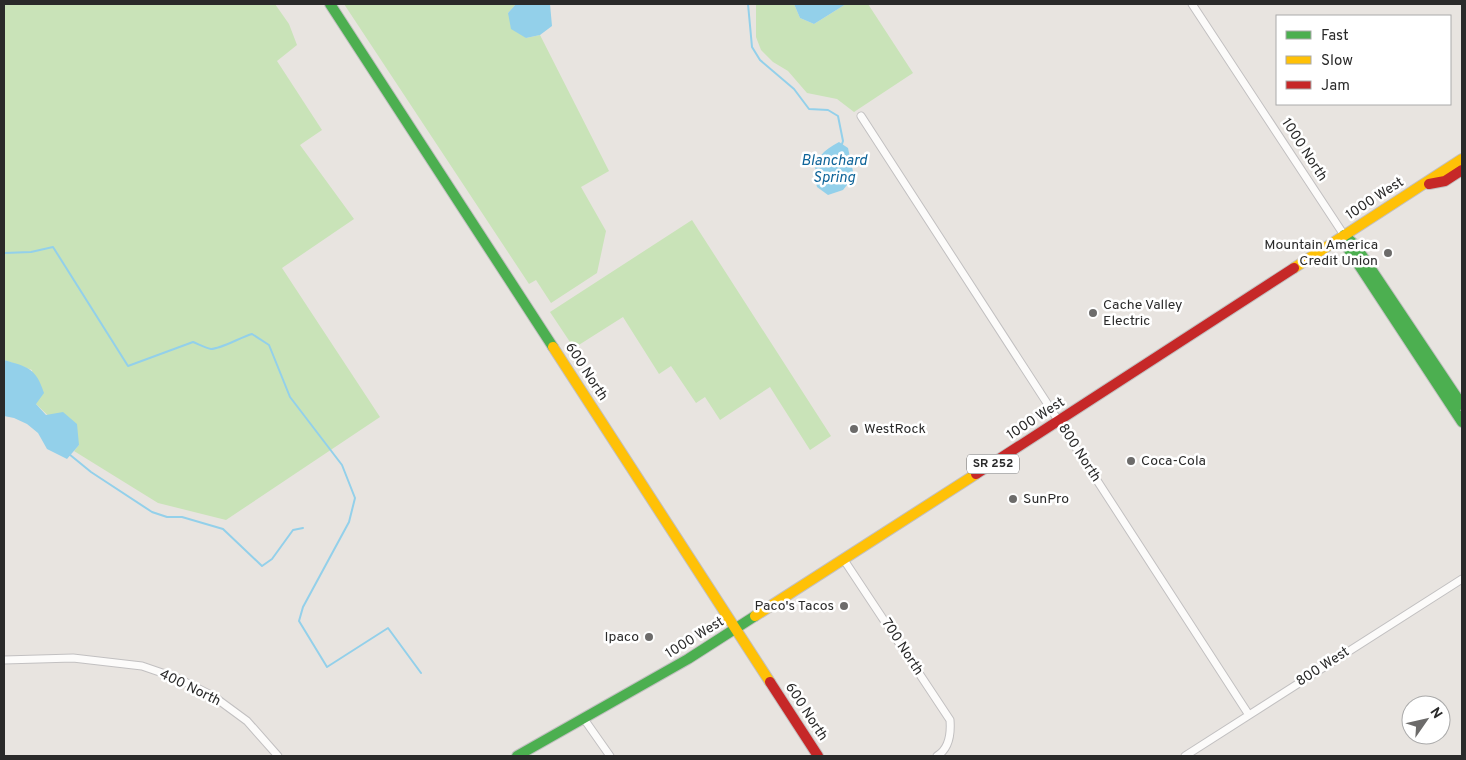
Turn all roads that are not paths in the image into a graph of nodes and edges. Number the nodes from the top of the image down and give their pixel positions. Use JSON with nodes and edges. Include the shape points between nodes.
{"nodes":[{"id":1,"x":330,"y":4,"type":"edge"},
{"id":2,"x":1192,"y":4,"type":"edge"},
{"id":3,"x":860,"y":116,"type":"dead end"},
{"id":4,"x":1462,"y":159,"type":"edge"},
{"id":5,"x":1462,"y":170,"type":"edge"},
{"id":6,"x":1422,"y":185,"type":"junction"},
{"id":7,"x":1344,"y":235,"type":"junction"},
{"id":8,"x":1462,"y":405,"type":"edge"},
{"id":9,"x":1058,"y":421,"type":"junction"},
{"id":10,"x":1462,"y":422,"type":"edge"},
{"id":11,"x":844,"y":560,"type":"junction"},
{"id":12,"x":1462,"y":579,"type":"edge"},
{"id":13,"x":735,"y":629,"type":"junction"},
{"id":14,"x":4,"y":660,"type":"edge"},
{"id":15,"x":1249,"y":715,"type":"junction"},
{"id":16,"x":584,"y":718,"type":"junction"},
{"id":17,"x":278,"y":756,"type":"edge"},
{"id":18,"x":517,"y":756,"type":"edge"},
{"id":19,"x":610,"y":756,"type":"edge"},
{"id":20,"x":818,"y":756,"type":"edge"},
{"id":21,"x":937,"y":756,"type":"edge"},
{"id":22,"x":1185,"y":756,"type":"edge"}],
"edges":[{"from":1,"to":13,"type":"street","name":"600 North"},
{"from":2,"to":7,"type":"street","name":"1000 North"},
{"from":3,"to":9,"type":"street","name":"800 North"},
{"from":4,"to":6,"type":"street","name":"1000 West","number":"SR 252"},
{"from":5,"to":6,"type":"street","via":[[1445,181]]},
{"from":6,"to":7,"type":"street","name":"1000 West","number":"SR 252"},
{"from":7,"to":8,"type":"street","name":"1000 North","via":[[1355,245]]},
{"from":7,"to":9,"type":"street","name":"1000 West","number":"SR 252"},
{"from":7,"to":10,"type":"street","name":"1000 North","via":[[1349,250]]},
{"from":9,"to":11,"type":"street","name":"1000 West","number":"SR 252"},
{"from":9,"to":15,"type":"street","name":"800 North"},
{"from":11,"to":13,"type":"street","name":"1000 West","number":"SR 252"},
{"from":11,"to":21,"type":"street","name":"700 North","via":[[950,720],[946,748]]},
{"from":12,"to":15,"type":"street","name":"800 West"},
{"from":13,"to":16,"type":"street","name":"1000 West","number":"SR 252"},
{"from":13,"to":20,"type":"street","name":"600 North"},
{"from":14,"to":17,"type":"street","name":"400 North","via":[[73,658],[142,666],[177,678],[214,696],[247,721]]},
{"from":15,"to":22,"type":"street","name":"800 West"},
{"from":16,"to":18,"type":"street","name":"1000 West","number":"SR 252"},
{"from":16,"to":19,"type":"street"}]}
